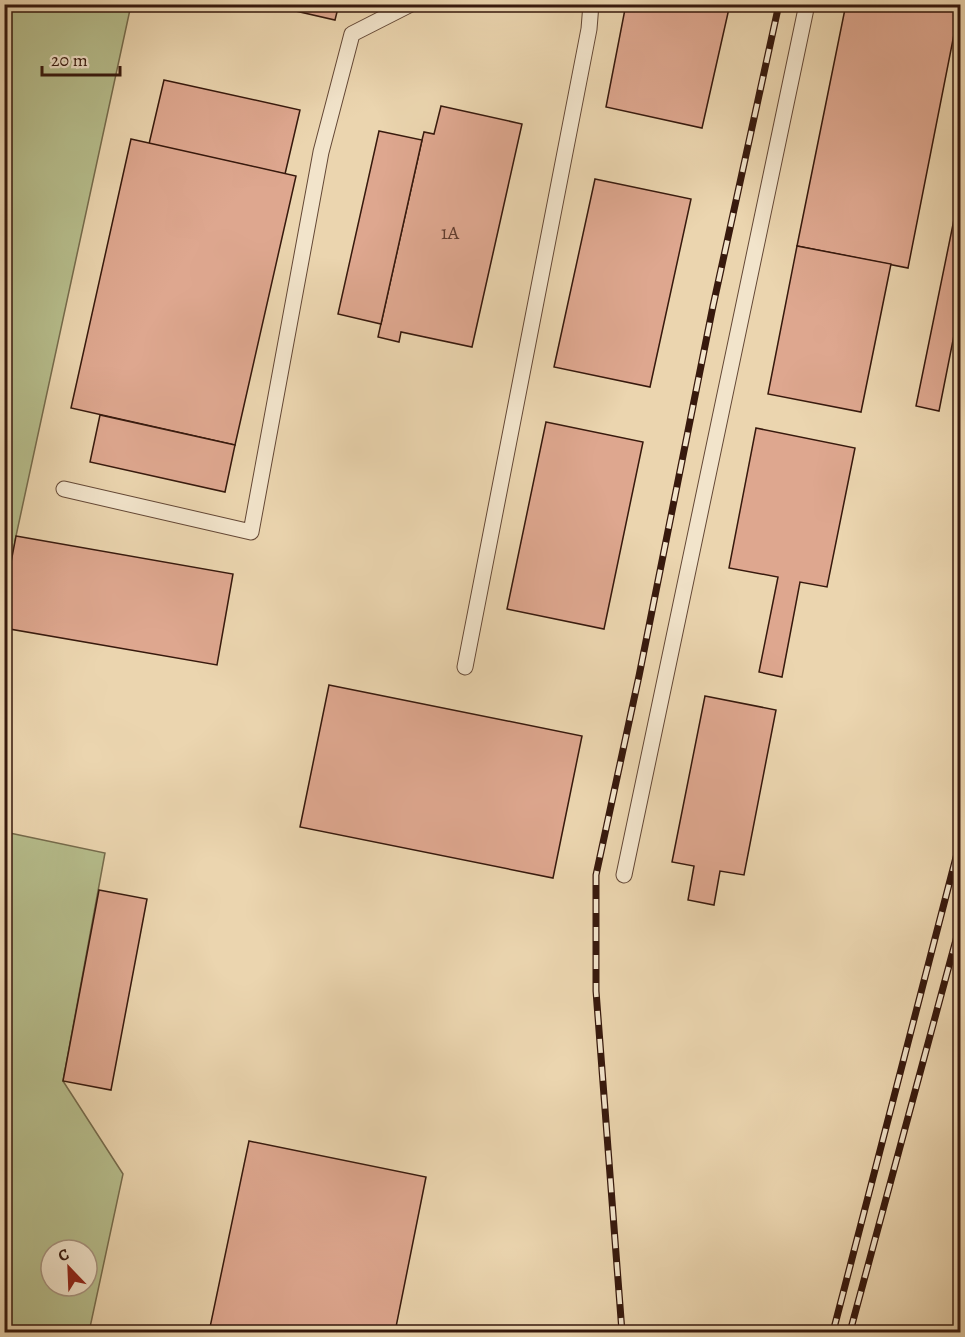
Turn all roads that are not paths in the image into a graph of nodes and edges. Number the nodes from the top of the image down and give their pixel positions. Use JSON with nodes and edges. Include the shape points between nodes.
{"nodes":[{"id":1,"x":411,"y":4,"type":"edge"},
{"id":2,"x":591,"y":4,"type":"edge"},
{"id":3,"x":807,"y":4,"type":"edge"},
{"id":4,"x":64,"y":489,"type":"dead end"},
{"id":5,"x":465,"y":667,"type":"dead end"},
{"id":6,"x":624,"y":875,"type":"dead end"}],
"edges":[{"from":1,"to":4,"type":"lane","via":[[352,34],[321,152],[251,532]]},
{"from":2,"to":5,"type":"lane"},
{"from":3,"to":6,"type":"lane"}]}
